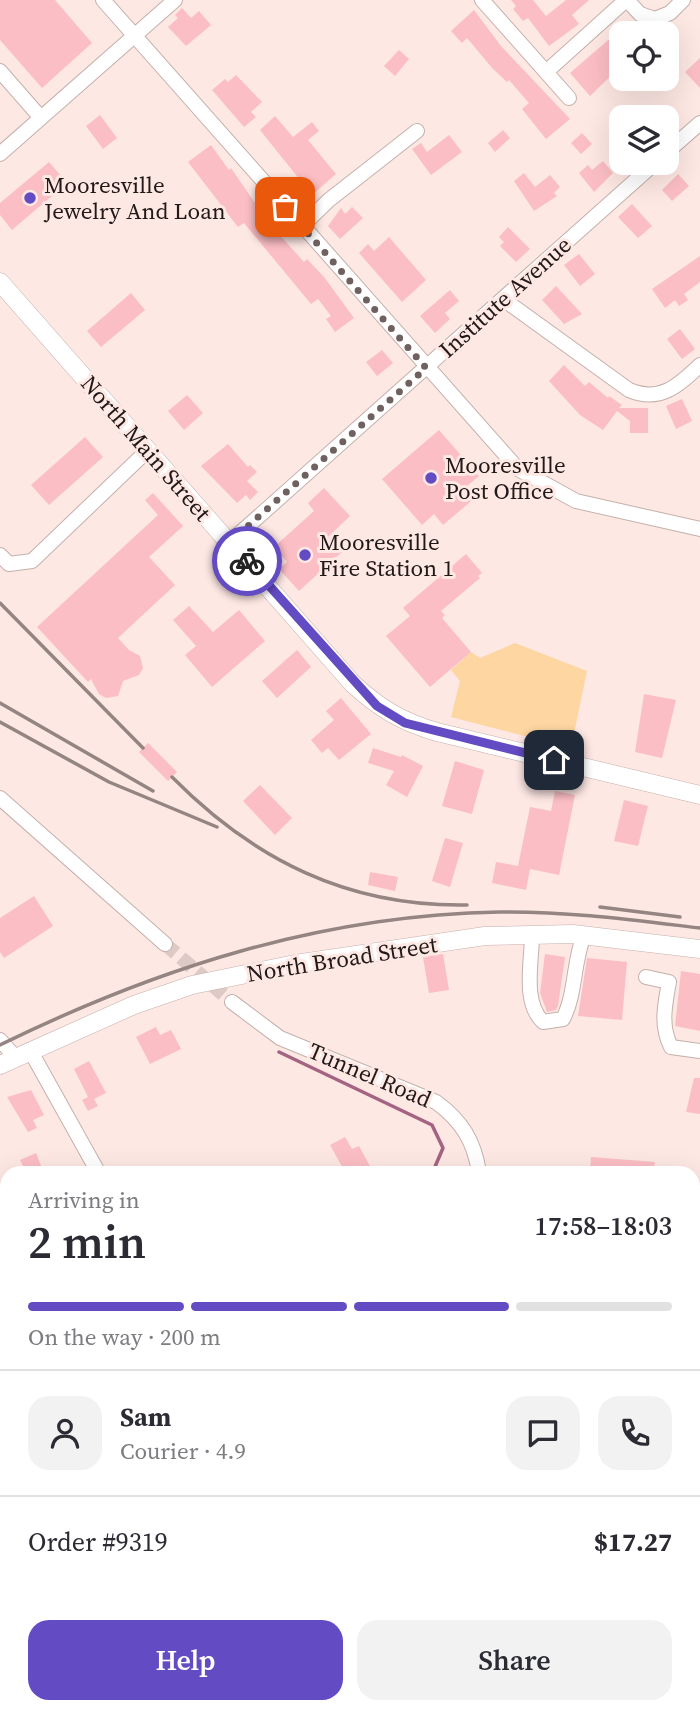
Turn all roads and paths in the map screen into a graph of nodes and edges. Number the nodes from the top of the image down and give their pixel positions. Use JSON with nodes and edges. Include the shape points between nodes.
{"nodes":[{"id":1,"x":103,"y":0,"type":"edge"},
{"id":2,"x":175,"y":0,"type":"edge"},
{"id":3,"x":482,"y":0,"type":"edge"},
{"id":4,"x":627,"y":0,"type":"edge"},
{"id":5,"x":683,"y":0,"type":"edge"},
{"id":6,"x":135,"y":36,"type":"junction"},
{"id":7,"x":0,"y":71,"type":"edge"},
{"id":8,"x":546,"y":72,"type":"junction"},
{"id":9,"x":569,"y":98,"type":"dead end"},
{"id":10,"x":41,"y":118,"type":"junction"},
{"id":11,"x":700,"y":123,"type":"edge"},
{"id":12,"x":417,"y":131,"type":"dead end"},
{"id":13,"x":679,"y":141,"type":"edge"},
{"id":14,"x":0,"y":154,"type":"edge"},
{"id":15,"x":642,"y":175,"type":"edge"},
{"id":16,"x":302,"y":226,"type":"junction"},
{"id":17,"x":0,"y":282,"type":"edge"},
{"id":18,"x":503,"y":299,"type":"junction"},
{"id":19,"x":700,"y":365,"type":"edge"},
{"id":20,"x":426,"y":368,"type":"junction"},
{"id":21,"x":148,"y":450,"type":"junction"},
{"id":22,"x":700,"y":529,"type":"edge"},
{"id":23,"x":230,"y":542,"type":"junction"},
{"id":24,"x":0,"y":555,"type":"edge"},
{"id":25,"x":700,"y":795,"type":"edge"},
{"id":26,"x":0,"y":798,"type":"edge"},
{"id":27,"x":532,"y":935,"type":"junction"},
{"id":28,"x":584,"y":935,"type":"junction"},
{"id":29,"x":165,"y":944,"type":"tunnel mouth"},
{"id":30,"x":700,"y":948,"type":"edge"},
{"id":31,"x":646,"y":977,"type":"dead end"},
{"id":32,"x":232,"y":1002,"type":"tunnel mouth"},
{"id":33,"x":0,"y":1040,"type":"edge"},
{"id":34,"x":700,"y":1051,"type":"edge"},
{"id":35,"x":15,"y":1057,"type":"edge"},
{"id":36,"x":93,"y":1166,"type":"edge"},
{"id":37,"x":477,"y":1166,"type":"edge"}],
"edges":[{"from":1,"to":6,"type":"street"},
{"from":2,"to":6,"type":"street"},
{"from":3,"to":8,"type":"street"},
{"from":4,"to":5,"type":"street","via":[[640,14],[655,19]]},
{"from":4,"to":8,"type":"street"},
{"from":6,"to":10,"type":"street"},
{"from":6,"to":16,"type":"street"},
{"from":7,"to":10,"type":"street"},
{"from":8,"to":9,"type":"street"},
{"from":10,"to":14,"type":"street"},
{"from":11,"to":13,"type":"street"},
{"from":12,"to":16,"type":"street"},
{"from":15,"to":18,"type":"street","name":"Institute Avenue"},
{"from":16,"to":20,"type":"street"},
{"from":17,"to":21,"type":"main road","name":"North Main Street"},
{"from":18,"to":19,"type":"street","via":[[644,397],[660,396]]},
{"from":18,"to":20,"type":"street","name":"Institute Avenue"},
{"from":20,"to":22,"type":"street","via":[[509,460],[535,481],[576,501]]},
{"from":20,"to":23,"type":"street","name":"Institute Avenue"},
{"from":21,"to":23,"type":"main road","name":"North Main Street"},
{"from":21,"to":24,"type":"street","via":[[32,561],[9,564]]},
{"from":23,"to":25,"type":"main road","name":"North Main Street","via":[[354,684],[377,706],[405,723]]},
{"from":26,"to":29,"type":"street"},
{"from":27,"to":28,"type":"main road","name":"North Broad Street"},
{"from":27,"to":28,"type":"street","via":[[531,1001],[542,1022],[563,1019],[568,1010],[575,958]]},
{"from":27,"to":35,"type":"main road","name":"North Broad Street","via":[[485,936],[295,964],[192,985]]},
{"from":28,"to":30,"type":"main road","name":"North Broad Street"},
{"from":31,"to":34,"type":"street","via":[[669,982],[664,1033],[671,1047]]},
{"from":32,"to":37,"type":"street","name":"Tunnel Road","via":[[280,1038],[436,1102],[467,1131]]},
{"from":33,"to":35,"type":"street"},
{"from":35,"to":36,"type":"street"}]}
